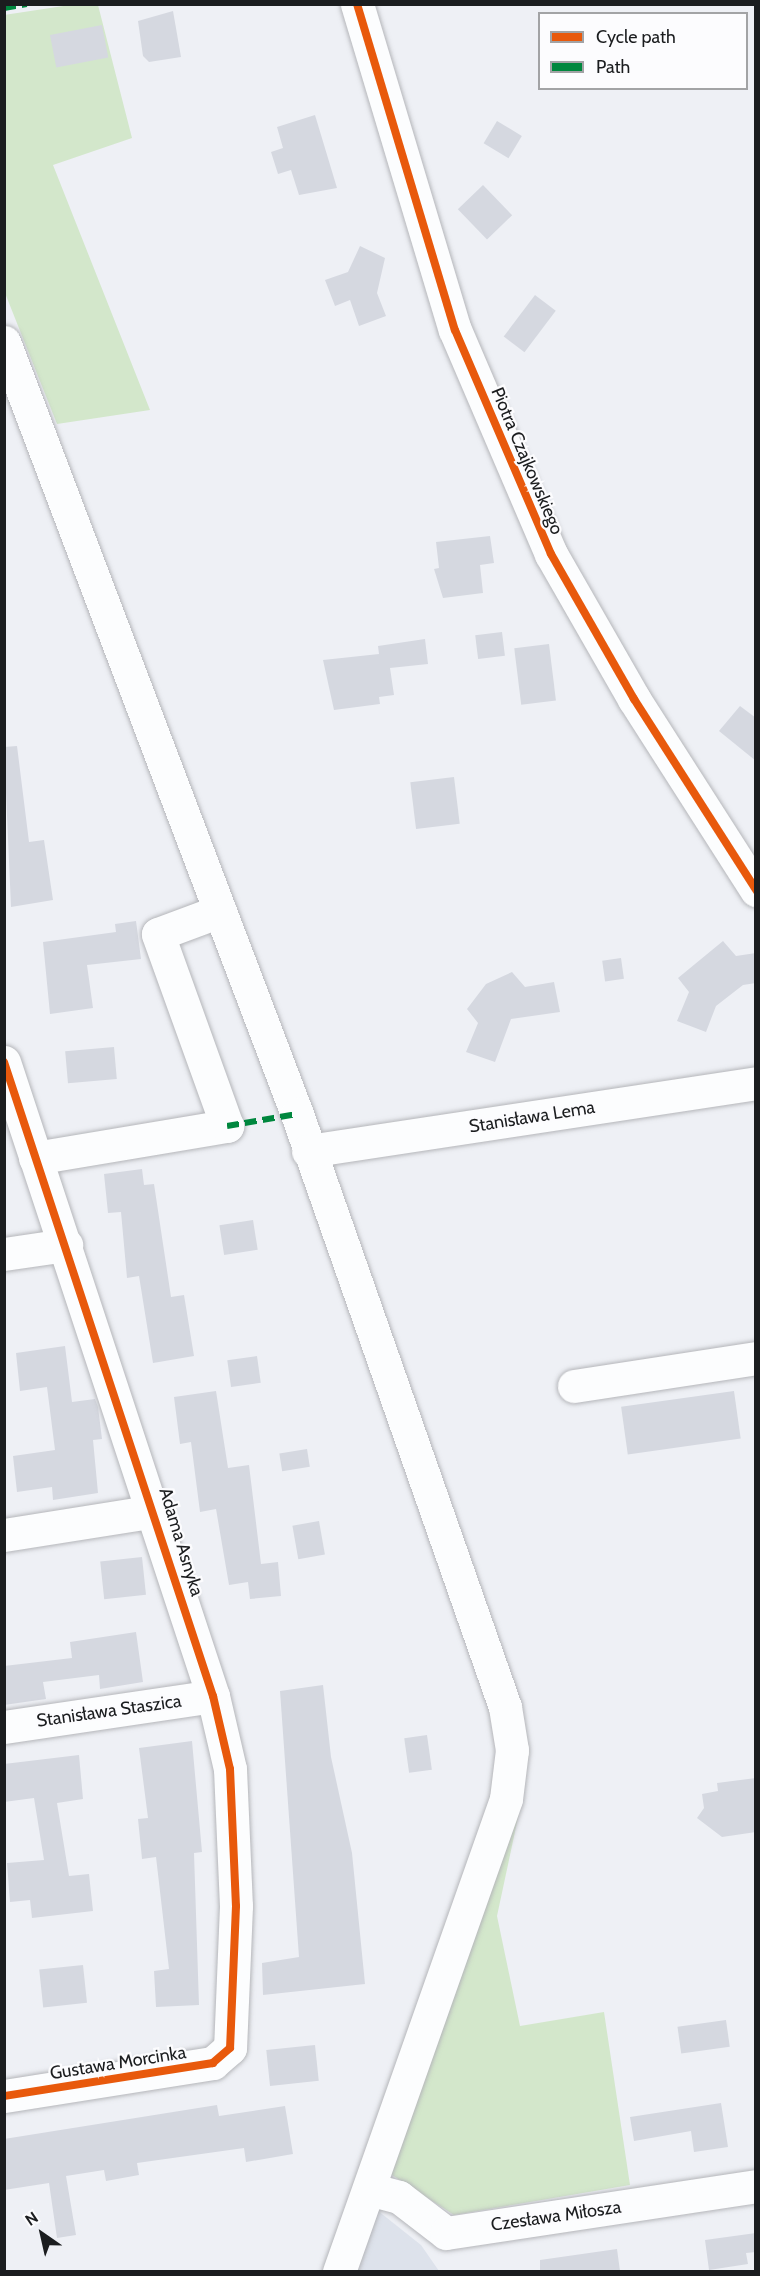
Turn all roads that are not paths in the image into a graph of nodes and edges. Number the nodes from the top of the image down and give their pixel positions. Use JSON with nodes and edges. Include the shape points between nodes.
{"nodes":[{"id":1,"x":357,"y":4,"type":"edge"},
{"id":2,"x":4,"y":342,"type":"edge"},
{"id":3,"x":756,"y":890,"type":"edge"},
{"id":4,"x":220,"y":911,"type":"junction"},
{"id":5,"x":4,"y":1062,"type":"edge"},
{"id":6,"x":756,"y":1083,"type":"edge"},
{"id":7,"x":308,"y":1151,"type":"junction"},
{"id":8,"x":35,"y":1158,"type":"junction"},
{"id":9,"x":66,"y":1245,"type":"junction"},
{"id":10,"x":4,"y":1254,"type":"edge"},
{"id":11,"x":756,"y":1358,"type":"edge"},
{"id":12,"x":574,"y":1386,"type":"dead end"},
{"id":13,"x":156,"y":1511,"type":"junction"},
{"id":14,"x":4,"y":1535,"type":"edge"},
{"id":15,"x":213,"y":1696,"type":"junction"},
{"id":16,"x":4,"y":1727,"type":"edge"},
{"id":17,"x":230,"y":2048,"type":"joint"},
{"id":18,"x":4,"y":2096,"type":"edge"},
{"id":19,"x":756,"y":2186,"type":"edge"},
{"id":20,"x":369,"y":2188,"type":"junction"},
{"id":21,"x":339,"y":2271,"type":"edge"}],
"edges":[{"from":1,"to":3,"type":"street","name":"Piotra Czajkowskiego","via":[[455,330],[551,554],[633,699]]},
{"from":2,"to":4,"type":"street"},
{"from":4,"to":7,"type":"street"},
{"from":4,"to":8,"type":"street","via":[[158,934],[227,1126]]},
{"from":5,"to":8,"type":"street","name":"Adama Asnyka"},
{"from":6,"to":7,"type":"street","name":"Stanisława Lema"},
{"from":7,"to":20,"type":"street","via":[[505,1707],[512,1750],[506,1799]]},
{"from":8,"to":9,"type":"street","name":"Adama Asnyka"},
{"from":9,"to":10,"type":"street"},
{"from":9,"to":13,"type":"street","name":"Adama Asnyka"},
{"from":11,"to":12,"type":"street"},
{"from":13,"to":14,"type":"street"},
{"from":13,"to":15,"type":"street","name":"Adama Asnyka"},
{"from":15,"to":16,"type":"street","name":"Stanisława Staszica"},
{"from":15,"to":17,"type":"street","name":"Adama Asnyka","via":[[230,1769],[236,1836]]},
{"from":17,"to":18,"type":"street","name":"Gustawa Morcinka","via":[[213,2063]]},
{"from":19,"to":20,"type":"street","name":"Czesława Miłosza","via":[[446,2233],[399,2197]]},
{"from":20,"to":21,"type":"street"}]}
